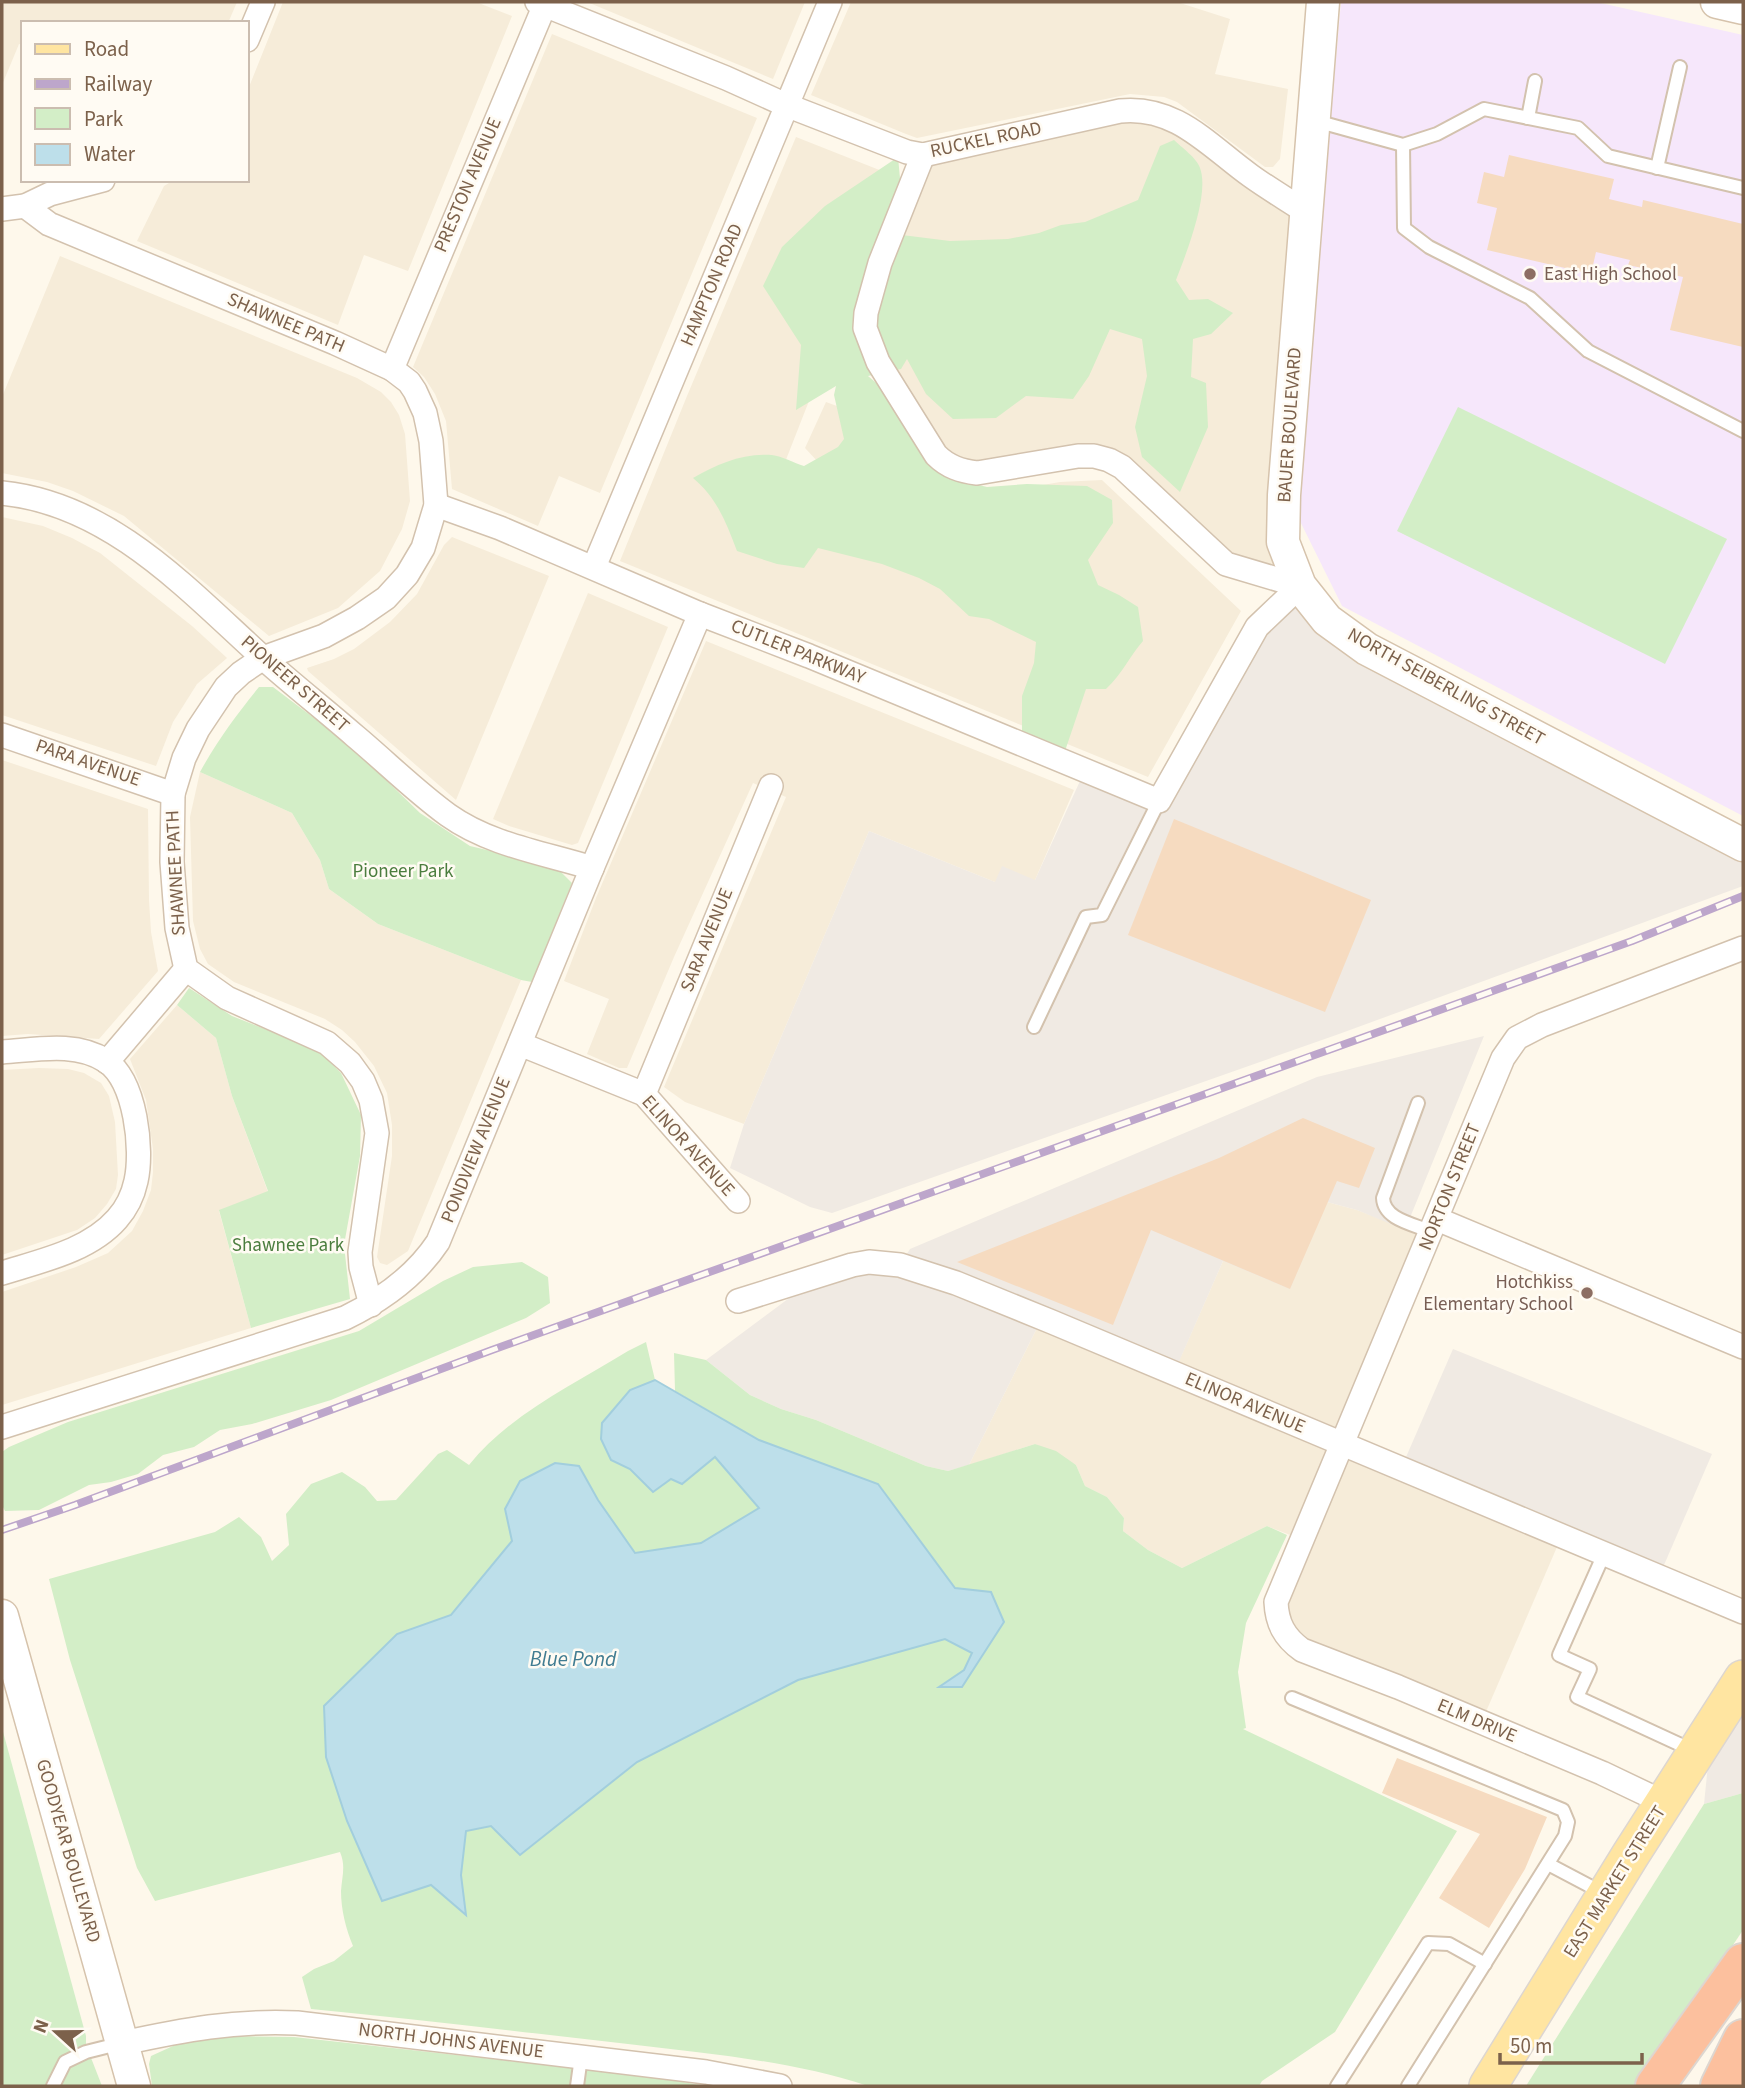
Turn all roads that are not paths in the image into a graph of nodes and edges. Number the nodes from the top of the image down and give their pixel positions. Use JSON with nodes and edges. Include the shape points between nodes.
{"nodes":[{"id":1,"x":263,"y":2,"type":"edge"},
{"id":2,"x":830,"y":2,"type":"edge"},
{"id":3,"x":1323,"y":2,"type":"edge"},
{"id":4,"x":1717,"y":2,"type":"edge"},
{"id":5,"x":542,"y":3,"type":"edge"},
{"id":6,"x":1743,"y":8,"type":"edge"},
{"id":7,"x":248,"y":38,"type":"edge"},
{"id":8,"x":1680,"y":67,"type":"dead end"},
{"id":9,"x":1535,"y":81,"type":"dead end"},
{"id":10,"x":786,"y":105,"type":"junction"},
{"id":11,"x":1528,"y":118,"type":"junction"},
{"id":12,"x":1313,"y":120,"type":"junction"},
{"id":13,"x":1403,"y":145,"type":"junction"},
{"id":14,"x":923,"y":155,"type":"junction"},
{"id":15,"x":1657,"y":168,"type":"junction"},
{"id":16,"x":95,"y":182,"type":"edge"},
{"id":17,"x":1743,"y":188,"type":"edge"},
{"id":18,"x":25,"y":206,"type":"junction"},
{"id":19,"x":2,"y":209,"type":"edge"},
{"id":20,"x":1306,"y":212,"type":"junction"},
{"id":21,"x":392,"y":369,"type":"junction"},
{"id":22,"x":1743,"y":432,"type":"edge"},
{"id":23,"x":2,"y":493,"type":"edge"},
{"id":24,"x":436,"y":505,"type":"junction"},
{"id":25,"x":594,"y":568,"type":"junction"},
{"id":26,"x":1300,"y":586,"type":"junction"},
{"id":27,"x":700,"y":614,"type":"junction"},
{"id":28,"x":263,"y":658,"type":"junction"},
{"id":29,"x":2,"y":735,"type":"edge"},
{"id":30,"x":771,"y":786,"type":"dead end"},
{"id":31,"x":173,"y":794,"type":"junction"},
{"id":32,"x":1159,"y":802,"type":"junction"},
{"id":33,"x":1743,"y":845,"type":"edge"},
{"id":34,"x":592,"y":868,"type":"junction"},
{"id":35,"x":1743,"y":948,"type":"edge"},
{"id":36,"x":186,"y":969,"type":"junction"},
{"id":37,"x":1034,"y":1027,"type":"dead end"},
{"id":38,"x":520,"y":1044,"type":"junction"},
{"id":39,"x":2,"y":1052,"type":"edge"},
{"id":40,"x":107,"y":1062,"type":"junction"},
{"id":41,"x":644,"y":1094,"type":"junction"},
{"id":42,"x":1418,"y":1103,"type":"dead end"},
{"id":43,"x":738,"y":1201,"type":"dead end"},
{"id":44,"x":1434,"y":1225,"type":"junction"},
{"id":45,"x":2,"y":1273,"type":"edge"},
{"id":46,"x":737,"y":1301,"type":"dead end"},
{"id":47,"x":371,"y":1305,"type":"junction"},
{"id":48,"x":1743,"y":1348,"type":"edge"},
{"id":49,"x":2,"y":1427,"type":"edge"},
{"id":50,"x":1341,"y":1445,"type":"junction"},
{"id":51,"x":1604,"y":1553,"type":"junction"},
{"id":52,"x":1743,"y":1612,"type":"edge"},
{"id":53,"x":2,"y":1616,"type":"edge"},
{"id":54,"x":1290,"y":1641,"type":"joint"},
{"id":55,"x":1743,"y":1679,"type":"edge"},
{"id":56,"x":1292,"y":1698,"type":"dead end"},
{"id":57,"x":1696,"y":1753,"type":"junction"},
{"id":58,"x":1664,"y":1803,"type":"junction"},
{"id":59,"x":1548,"y":1864,"type":"junction"},
{"id":60,"x":1606,"y":1895,"type":"junction"},
{"id":61,"x":1743,"y":1963,"type":"edge"},
{"id":62,"x":1485,"y":1964,"type":"junction"},
{"id":63,"x":1743,"y":2039,"type":"edge"},
{"id":64,"x":122,"y":2043,"type":"junction"},
{"id":65,"x":581,"y":2057,"type":"junction"},
{"id":66,"x":53,"y":2086,"type":"edge"},
{"id":67,"x":134,"y":2086,"type":"edge"},
{"id":68,"x":577,"y":2086,"type":"edge"},
{"id":69,"x":767,"y":2086,"type":"edge"},
{"id":70,"x":780,"y":2086,"type":"edge"},
{"id":71,"x":1337,"y":2086,"type":"edge"},
{"id":72,"x":1408,"y":2086,"type":"edge"},
{"id":73,"x":1488,"y":2086,"type":"edge"},
{"id":74,"x":1656,"y":2086,"type":"edge"},
{"id":75,"x":1720,"y":2086,"type":"edge"}],
"edges":[{"from":1,"to":7,"type":"street"},
{"from":2,"to":10,"type":"street","name":"HAMPTON ROAD"},
{"from":3,"to":12,"type":"street","name":"BAUER BOULEVARD"},
{"from":4,"to":6,"type":"street"},
{"from":5,"to":10,"type":"street","name":"RUCKEL ROAD"},
{"from":5,"to":21,"type":"street","name":"PRESTON AVENUE"},
{"from":8,"to":15,"type":"lane"},
{"from":9,"to":11,"type":"lane"},
{"from":10,"to":14,"type":"street","name":"RUCKEL ROAD"},
{"from":10,"to":25,"type":"street","name":"HAMPTON ROAD"},
{"from":11,"to":13,"type":"lane","via":[[1484,109],[1437,134]]},
{"from":11,"to":15,"type":"lane","via":[[1578,128],[1608,156]]},
{"from":12,"to":13,"type":"lane"},
{"from":12,"to":20,"type":"street","name":"BAUER BOULEVARD"},
{"from":13,"to":22,"type":"lane","via":[[1404,228],[1429,247],[1530,298],[1588,351]]},
{"from":14,"to":20,"type":"street","name":"RUCKEL ROAD","via":[[1120,111],[1152,111],[1192,131]]},
{"from":14,"to":26,"type":"street","via":[[880,263],[865,328],[878,362],[936,455],[948,465],[977,473],[1078,456],[1109,460],[1226,564]]},
{"from":15,"to":17,"type":"lane"},
{"from":16,"to":18,"type":"street"},
{"from":18,"to":19,"type":"street"},
{"from":18,"to":21,"type":"street","name":"SHAWNEE PATH","via":[[49,224]]},
{"from":20,"to":26,"type":"street","name":"BAUER BOULEVARD","via":[[1283,542]]},
{"from":21,"to":24,"type":"street","name":"SHAWNEE PATH","via":[[409,382],[425,412]]},
{"from":23,"to":28,"type":"street","name":"PIONEER STREET","via":[[64,508],[130,541]]},
{"from":24,"to":25,"type":"street","name":"CUTLER PARKWAY"},
{"from":24,"to":28,"type":"street","name":"SHAWNEE PATH","via":[[415,564],[386,598],[324,636]]},
{"from":25,"to":27,"type":"street","name":"CUTLER PARKWAY"},
{"from":26,"to":32,"type":"street","via":[[1257,627]]},
{"from":26,"to":33,"type":"street","name":"NORTH SEIBERLING STREET","via":[[1327,620],[1367,649]]},
{"from":27,"to":32,"type":"street","name":"CUTLER PARKWAY"},
{"from":27,"to":34,"type":"street","name":"PONDVIEW AVENUE"},
{"from":28,"to":31,"type":"street","name":"SHAWNEE PATH","via":[[239,674],[213,704],[184,758]]},
{"from":28,"to":34,"type":"street","name":"PIONEER STREET","via":[[449,815],[488,837]]},
{"from":29,"to":31,"type":"street","name":"PARA AVENUE"},
{"from":30,"to":41,"type":"street","name":"SARA AVENUE"},
{"from":31,"to":36,"type":"street","name":"SHAWNEE PATH","via":[[173,875]]},
{"from":32,"to":37,"type":"lane","via":[[1101,915],[1086,917]]},
{"from":34,"to":38,"type":"street","name":"PONDVIEW AVENUE"},
{"from":35,"to":44,"type":"street","name":"NORTON STREET","via":[[1517,1038],[1503,1058]]},
{"from":36,"to":40,"type":"street"},
{"from":36,"to":47,"type":"street","via":[[227,998],[327,1042],[363,1080],[377,1133],[360,1252]]},
{"from":38,"to":41,"type":"street","name":"ELINOR AVENUE"},
{"from":38,"to":47,"type":"street","name":"PONDVIEW AVENUE","via":[[438,1242],[424,1263]]},
{"from":39,"to":40,"type":"street","via":[[57,1048]]},
{"from":40,"to":45,"type":"street","via":[[125,1083],[133,1105],[138,1166],[125,1208],[89,1241]]},
{"from":41,"to":43,"type":"street","name":"ELINOR AVENUE"},
{"from":42,"to":44,"type":"lane","via":[[1383,1206],[1391,1215]]},
{"from":44,"to":48,"type":"street"},
{"from":44,"to":50,"type":"street","name":"NORTON STREET"},
{"from":46,"to":50,"type":"street","name":"ELINOR AVENUE","via":[[852,1265],[900,1265],[1052,1322]]},
{"from":47,"to":49,"type":"street","name":"PONDVIEW AVENUE","via":[[294,1335]]},
{"from":50,"to":51,"type":"street","name":"ELINOR AVENUE"},
{"from":50,"to":54,"type":"street","name":"NORTON STREET","via":[[1276,1602],[1277,1618]]},
{"from":51,"to":52,"type":"street","name":"ELINOR AVENUE"},
{"from":51,"to":57,"type":"lane","via":[[1559,1655],[1590,1669],[1577,1696]]},
{"from":53,"to":64,"type":"street","name":"GOODYEAR BOULEVARD"},
{"from":54,"to":58,"type":"street","name":"ELM DRIVE","via":[[1315,1656],[1398,1687]]},
{"from":55,"to":57,"type":"main road","name":"EAST MARKET STREET"},
{"from":56,"to":59,"type":"lane","via":[[1563,1810],[1568,1822],[1565,1836]]},
{"from":57,"to":58,"type":"main road","name":"EAST MARKET STREET"},
{"from":58,"to":60,"type":"main road","name":"EAST MARKET STREET"},
{"from":59,"to":60,"type":"lane"},
{"from":59,"to":62,"type":"lane"},
{"from":60,"to":73,"type":"main road","name":"EAST MARKET STREET"},
{"from":61,"to":74,"type":"highway"},
{"from":62,"to":71,"type":"lane","via":[[1449,1944],[1428,1944]]},
{"from":62,"to":72,"type":"lane"},
{"from":63,"to":75,"type":"highway"},
{"from":64,"to":65,"type":"street","name":"NORTH JOHNS AVENUE","via":[[184,2029],[266,2021]]},
{"from":64,"to":66,"type":"lane","via":[[65,2062]]},
{"from":64,"to":67,"type":"street","name":"GOODYEAR BOULEVARD"},
{"from":65,"to":68,"type":"lane"},
{"from":65,"to":69,"type":"street","name":"NORTH JOHNS AVENUE","via":[[706,2072]]},
{"from":69,"to":70,"type":"street","name":"NORTH JOHNS AVENUE"}]}
